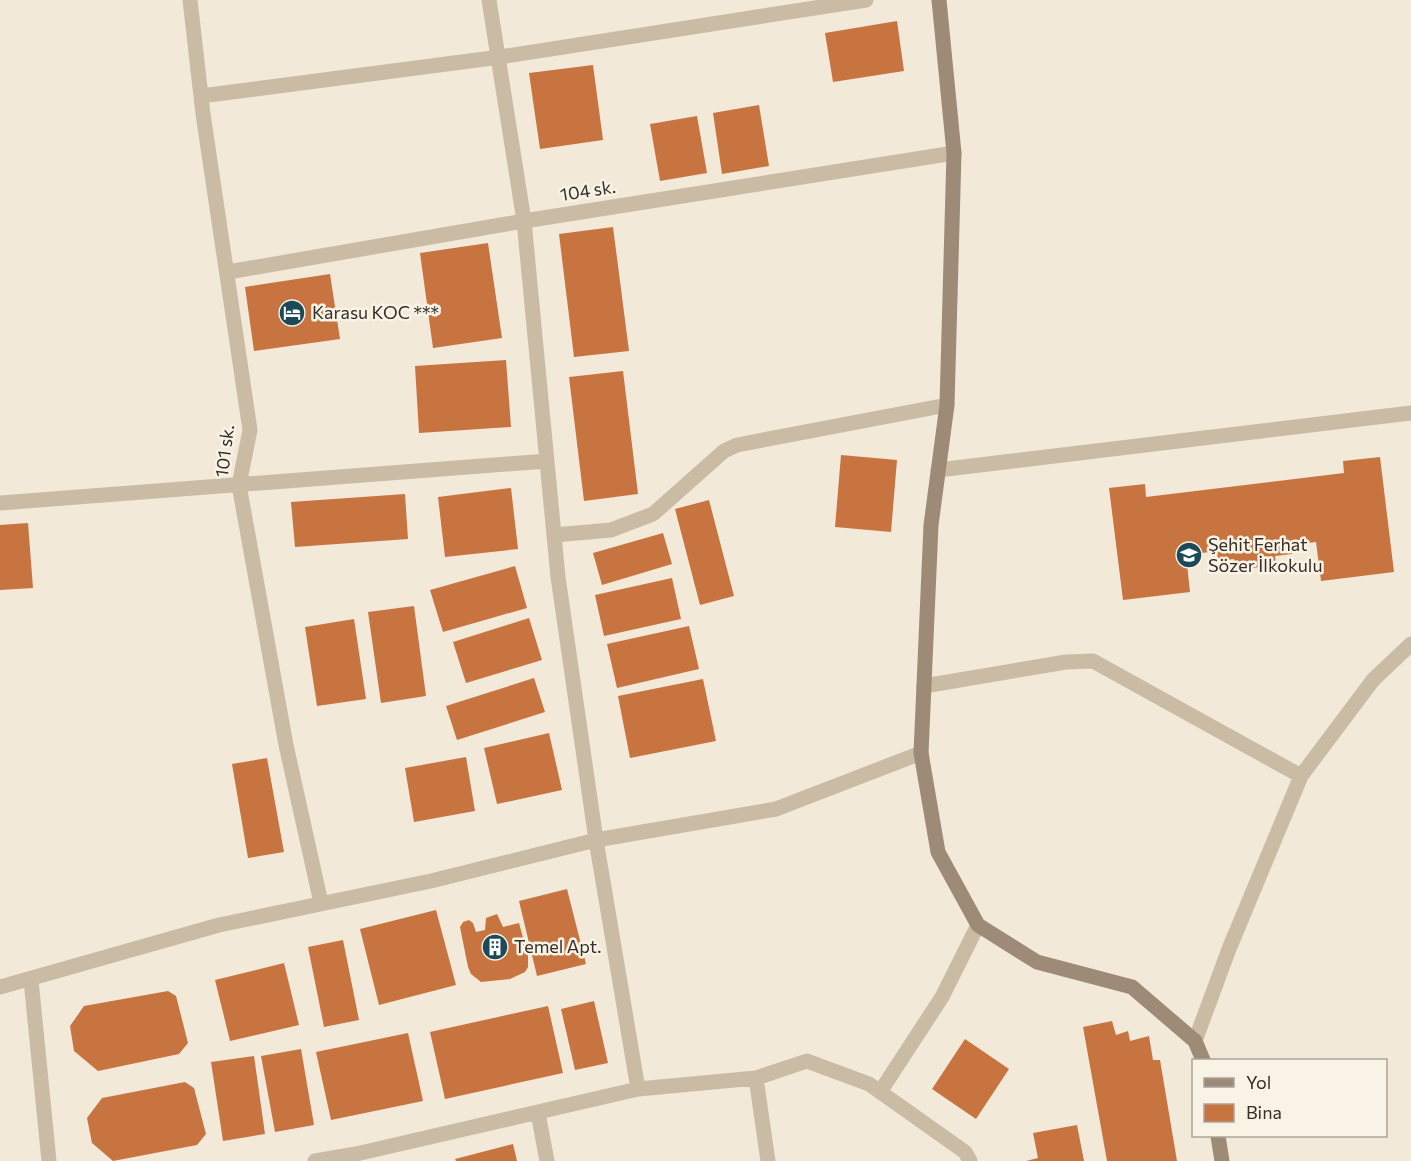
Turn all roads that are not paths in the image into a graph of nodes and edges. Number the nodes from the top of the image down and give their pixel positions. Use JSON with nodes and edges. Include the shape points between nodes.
{"nodes":[{"id":1,"x":190,"y":0,"type":"edge"},
{"id":2,"x":489,"y":0,"type":"edge"},
{"id":3,"x":866,"y":0,"type":"edge"},
{"id":4,"x":939,"y":0,"type":"edge"},
{"id":5,"x":500,"y":57,"type":"junction"},
{"id":6,"x":201,"y":96,"type":"junction"},
{"id":7,"x":954,"y":153,"type":"junction"},
{"id":8,"x":524,"y":221,"type":"junction"},
{"id":9,"x":228,"y":272,"type":"junction"},
{"id":10,"x":947,"y":405,"type":"junction"},
{"id":11,"x":1411,"y":413,"type":"edge"},
{"id":12,"x":547,"y":461,"type":"junction"},
{"id":13,"x":938,"y":470,"type":"junction"},
{"id":14,"x":239,"y":485,"type":"junction"},
{"id":15,"x":0,"y":503,"type":"edge"},
{"id":16,"x":554,"y":536,"type":"junction"},
{"id":17,"x":1411,"y":644,"type":"edge"},
{"id":18,"x":924,"y":686,"type":"junction"},
{"id":19,"x":921,"y":753,"type":"junction"},
{"id":20,"x":1301,"y":776,"type":"junction"},
{"id":21,"x":596,"y":840,"type":"junction"},
{"id":22,"x":321,"y":903,"type":"junction"},
{"id":23,"x":978,"y":925,"type":"junction"},
{"id":24,"x":31,"y":980,"type":"junction"},
{"id":25,"x":0,"y":987,"type":"edge"},
{"id":26,"x":1195,"y":1041,"type":"junction"},
{"id":27,"x":1203,"y":1059,"type":"edge"},
{"id":28,"x":756,"y":1078,"type":"junction"},
{"id":29,"x":638,"y":1089,"type":"junction"},
{"id":30,"x":880,"y":1092,"type":"junction"},
{"id":31,"x":538,"y":1113,"type":"junction"},
{"id":32,"x":1218,"y":1137,"type":"edge"},
{"id":33,"x":49,"y":1161,"type":"edge"},
{"id":34,"x":315,"y":1161,"type":"edge"},
{"id":35,"x":547,"y":1161,"type":"edge"},
{"id":36,"x":768,"y":1161,"type":"edge"},
{"id":37,"x":970,"y":1161,"type":"edge"},
{"id":38,"x":1222,"y":1161,"type":"edge"}],
"edges":[{"from":1,"to":6,"type":"street","name":"101 sk."},
{"from":2,"to":5,"type":"street"},
{"from":3,"to":5,"type":"street"},
{"from":4,"to":7,"type":"street"},
{"from":5,"to":6,"type":"street"},
{"from":5,"to":8,"type":"street"},
{"from":6,"to":9,"type":"street","name":"101 sk."},
{"from":7,"to":8,"type":"street","name":"104 sk."},
{"from":7,"to":10,"type":"street"},
{"from":8,"to":9,"type":"street","name":"104 sk."},
{"from":8,"to":12,"type":"street"},
{"from":9,"to":14,"type":"street","name":"101 sk.","via":[[250,430]]},
{"from":10,"to":13,"type":"street"},
{"from":10,"to":16,"type":"street","via":[[737,445],[724,451],[653,514],[611,530]]},
{"from":11,"to":13,"type":"street"},
{"from":12,"to":14,"type":"street"},
{"from":12,"to":16,"type":"street"},
{"from":13,"to":18,"type":"street","via":[[931,525]]},
{"from":14,"to":15,"type":"street"},
{"from":14,"to":22,"type":"street","name":"101 sk.","via":[[286,745]]},
{"from":16,"to":21,"type":"street"},
{"from":17,"to":20,"type":"street","via":[[1373,680]]},
{"from":18,"to":19,"type":"street"},
{"from":18,"to":20,"type":"street","via":[[1093,661]]},
{"from":19,"to":21,"type":"street","via":[[776,809]]},
{"from":19,"to":23,"type":"street","via":[[938,852]]},
{"from":20,"to":26,"type":"street"},
{"from":21,"to":22,"type":"street","via":[[431,881]]},
{"from":21,"to":29,"type":"street"},
{"from":22,"to":24,"type":"street","via":[[219,925]]},
{"from":23,"to":26,"type":"street","via":[[1037,962],[1132,987]]},
{"from":23,"to":30,"type":"street","via":[[942,997]]},
{"from":24,"to":25,"type":"street"},
{"from":24,"to":33,"type":"street"},
{"from":26,"to":27,"type":"street"},
{"from":28,"to":29,"type":"street"},
{"from":28,"to":30,"type":"street","via":[[807,1061],[869,1084]]},
{"from":28,"to":36,"type":"street"},
{"from":29,"to":31,"type":"street"},
{"from":30,"to":37,"type":"street","via":[[965,1152]]},
{"from":31,"to":34,"type":"street"},
{"from":31,"to":35,"type":"street"},
{"from":32,"to":38,"type":"street"}]}
